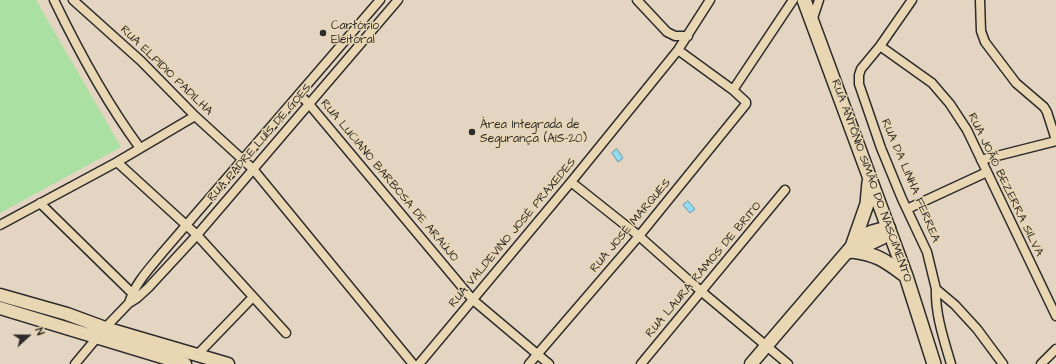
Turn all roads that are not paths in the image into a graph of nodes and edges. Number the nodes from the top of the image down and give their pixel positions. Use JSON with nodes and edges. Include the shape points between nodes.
{"nodes":[{"id":1,"x":54,"y":0,"type":"edge"},
{"id":2,"x":73,"y":0,"type":"edge"},
{"id":3,"x":380,"y":0,"type":"edge"},
{"id":4,"x":398,"y":0,"type":"edge"},
{"id":5,"x":637,"y":0,"type":"edge"},
{"id":6,"x":710,"y":0,"type":"edge"},
{"id":7,"x":793,"y":0,"type":"edge"},
{"id":8,"x":804,"y":0,"type":"edge"},
{"id":9,"x":818,"y":0,"type":"edge"},
{"id":10,"x":912,"y":0,"type":"edge"},
{"id":11,"x":980,"y":0,"type":"edge"},
{"id":12,"x":812,"y":21,"type":"junction"},
{"id":13,"x":688,"y":36,"type":"junction"},
{"id":14,"x":880,"y":46,"type":"junction"},
{"id":15,"x":678,"y":50,"type":"junction"},
{"id":16,"x":734,"y":90,"type":"junction"},
{"id":17,"x":299,"y":94,"type":"junction"},
{"id":18,"x":309,"y":104,"type":"junction"},
{"id":19,"x":195,"y":116,"type":"junction"},
{"id":20,"x":1056,"y":140,"type":"edge"},
{"id":21,"x":140,"y":148,"type":"junction"},
{"id":22,"x":243,"y":160,"type":"junction"},
{"id":23,"x":981,"y":160,"type":"junction"},
{"id":24,"x":118,"y":162,"type":"junction"},
{"id":25,"x":253,"y":169,"type":"junction"},
{"id":26,"x":987,"y":172,"type":"junction"},
{"id":27,"x":869,"y":176,"type":"junction"},
{"id":28,"x":571,"y":182,"type":"junction"},
{"id":29,"x":785,"y":190,"type":"dead end"},
{"id":30,"x":40,"y":203,"type":"junction"},
{"id":31,"x":907,"y":209,"type":"junction"},
{"id":32,"x":0,"y":225,"type":"edge"},
{"id":33,"x":186,"y":225,"type":"junction"},
{"id":34,"x":888,"y":228,"type":"junction"},
{"id":35,"x":197,"y":235,"type":"junction"},
{"id":36,"x":639,"y":236,"type":"junction"},
{"id":37,"x":850,"y":249,"type":"junction"},
{"id":38,"x":906,"y":276,"type":"junction"},
{"id":39,"x":936,"y":289,"type":"junction"},
{"id":40,"x":702,"y":292,"type":"junction"},
{"id":41,"x":0,"y":295,"type":"edge"},
{"id":42,"x":135,"y":296,"type":"junction"},
{"id":43,"x":253,"y":297,"type":"junction"},
{"id":44,"x":473,"y":300,"type":"junction"},
{"id":45,"x":1,"y":310,"type":"edge"},
{"id":46,"x":1056,"y":316,"type":"edge"},
{"id":47,"x":102,"y":333,"type":"junction"},
{"id":48,"x":286,"y":333,"type":"dead end"},
{"id":49,"x":766,"y":346,"type":"junction"},
{"id":50,"x":1056,"y":349,"type":"edge"},
{"id":51,"x":537,"y":354,"type":"junction"},
{"id":52,"x":197,"y":355,"type":"junction"},
{"id":53,"x":75,"y":364,"type":"edge"},
{"id":54,"x":185,"y":364,"type":"edge"},
{"id":55,"x":228,"y":364,"type":"edge"},
{"id":56,"x":413,"y":364,"type":"edge"},
{"id":57,"x":419,"y":364,"type":"edge"},
{"id":58,"x":529,"y":364,"type":"edge"},
{"id":59,"x":549,"y":364,"type":"edge"},
{"id":60,"x":641,"y":364,"type":"edge"},
{"id":61,"x":751,"y":364,"type":"edge"},
{"id":62,"x":788,"y":364,"type":"edge"},
{"id":63,"x":934,"y":364,"type":"edge"},
{"id":64,"x":951,"y":364,"type":"edge"},
{"id":65,"x":1003,"y":364,"type":"edge"},
{"id":66,"x":1041,"y":364,"type":"edge"}],
"edges":[{"from":1,"to":21,"type":"street","via":[[97,83]]},
{"from":2,"to":19,"type":"street","name":"RUA ELPÍDIO PADILHA","via":[[141,61]]},
{"from":3,"to":17,"type":"street","name":"RUA PADRE LUÍS DE GOES"},
{"from":4,"to":18,"type":"street","name":"RUA PADRE LUÍS DE GOES"},
{"from":5,"to":13,"type":"street","via":[[667,32],[674,36]]},
{"from":6,"to":13,"type":"street","name":"RUA VALDEVINO JOSÉ PRAXEDES"},
{"from":7,"to":16,"type":"street"},
{"from":8,"to":12,"type":"main road","name":"RUA ANTÔNIO SIMÃO DO NASCIMENTO"},
{"from":9,"to":12,"type":"street"},
{"from":10,"to":14,"type":"street","name":"RUA DA LINHA FERREA"},
{"from":11,"to":20,"type":"street","via":[[981,31],[985,42],[1016,83],[1044,107]]},
{"from":12,"to":27,"type":"main road","name":"RUA ANTÔNIO SIMÃO DO NASCIMENTO"},
{"from":13,"to":15,"type":"street","name":"RUA VALDEVINO JOSÉ PRAXEDES"},
{"from":14,"to":23,"type":"street","name":"RUA JOÃO BEZERRA SILVA","via":[[932,83],[967,130]]},
{"from":14,"to":31,"type":"street","name":"RUA DA LINHA FERREA","via":[[861,69],[859,84],[881,148]]},
{"from":15,"to":16,"type":"street"},
{"from":15,"to":28,"type":"street","name":"RUA VALDEVINO JOSÉ PRAXEDES"},
{"from":16,"to":36,"type":"street","name":"RUA JOSÉ MARQUES","via":[[746,102],[746,106]]},
{"from":17,"to":18,"type":"street","name":"RUA LUCIANO BARBOSA DE ARAÚJO"},
{"from":17,"to":22,"type":"street","name":"RUA PADRE LUÍS DE GOES"},
{"from":18,"to":25,"type":"street","name":"RUA PADRE LUÍS DE GOES"},
{"from":18,"to":44,"type":"street","name":"RUA LUCIANO BARBOSA DE ARAÚJO"},
{"from":19,"to":21,"type":"street"},
{"from":19,"to":22,"type":"street","name":"RUA ELPÍDIO PADILHA"},
{"from":20,"to":23,"type":"street"},
{"from":21,"to":24,"type":"street"},
{"from":22,"to":25,"type":"street","name":"RUA ELPÍDIO PADILHA"},
{"from":22,"to":33,"type":"street","name":"RUA PADRE LUÍS DE GOES"},
{"from":23,"to":26,"type":"street","name":"RUA JOÃO BEZERRA SILVA"},
{"from":24,"to":30,"type":"street"},
{"from":24,"to":33,"type":"street"},
{"from":25,"to":35,"type":"street","name":"RUA PADRE LUÍS DE GOES"},
{"from":25,"to":56,"type":"street","name":"RUA ELPÍDIO PADILHA"},
{"from":26,"to":31,"type":"street"},
{"from":26,"to":46,"type":"street","name":"RUA JOÃO BEZERRA SILVA"},
{"from":27,"to":34,"type":"main road","name":"RUA ANTÔNIO SIMÃO DO NASCIMENTO"},
{"from":27,"to":37,"type":"main road","via":[[867,204]]},
{"from":28,"to":36,"type":"street"},
{"from":28,"to":44,"type":"street","name":"RUA VALDEVINO JOSÉ PRAXEDES"},
{"from":29,"to":40,"type":"street","name":"RUA LAURA RAMOS DE BRITO"},
{"from":30,"to":32,"type":"street"},
{"from":30,"to":42,"type":"street"},
{"from":31,"to":39,"type":"street","name":"RUA DA LINHA FERREA","via":[[927,252]]},
{"from":33,"to":35,"type":"street"},
{"from":33,"to":42,"type":"street","name":"RUA PADRE LUÍS DE GOES","via":[[152,266]]},
{"from":34,"to":37,"type":"street","via":[[863,236]]},
{"from":34,"to":38,"type":"main road","name":"RUA ANTÔNIO SIMÃO DO NASCIMENTO"},
{"from":35,"to":42,"type":"street","name":"RUA PADRE LUÍS DE GOES"},
{"from":35,"to":43,"type":"street"},
{"from":36,"to":40,"type":"street"},
{"from":36,"to":51,"type":"street","name":"RUA JOSÉ MARQUES"},
{"from":37,"to":38,"type":"main road","via":[[880,257]]},
{"from":37,"to":49,"type":"street"},
{"from":38,"to":63,"type":"main road","name":"RUA ANTÔNIO SIMÃO DO NASCIMENTO"},
{"from":39,"to":64,"type":"street","name":"RUA DA LINHA FERREA","via":[[939,317]]},
{"from":39,"to":65,"type":"street","via":[[977,329]]},
{"from":40,"to":49,"type":"street"},
{"from":40,"to":60,"type":"street","name":"RUA LAURA RAMOS DE BRITO"},
{"from":41,"to":47,"type":"street","via":[[67,314]]},
{"from":42,"to":47,"type":"street"},
{"from":43,"to":48,"type":"street"},
{"from":43,"to":52,"type":"street"},
{"from":44,"to":51,"type":"street","name":"RUA LUCIANO BARBOSA DE ARAÚJO"},
{"from":44,"to":57,"type":"street","name":"RUA VALDEVINO JOSÉ PRAXEDES"},
{"from":45,"to":47,"type":"street"},
{"from":47,"to":52,"type":"street"},
{"from":47,"to":53,"type":"street"},
{"from":47,"to":54,"type":"street"},
{"from":49,"to":61,"type":"street"},
{"from":49,"to":62,"type":"street"},
{"from":50,"to":66,"type":"street"},
{"from":51,"to":58,"type":"street","name":"RUA JOSÉ MARQUES"},
{"from":51,"to":59,"type":"street","name":"RUA LUCIANO BARBOSA DE ARAÚJO"},
{"from":52,"to":55,"type":"street"}]}
